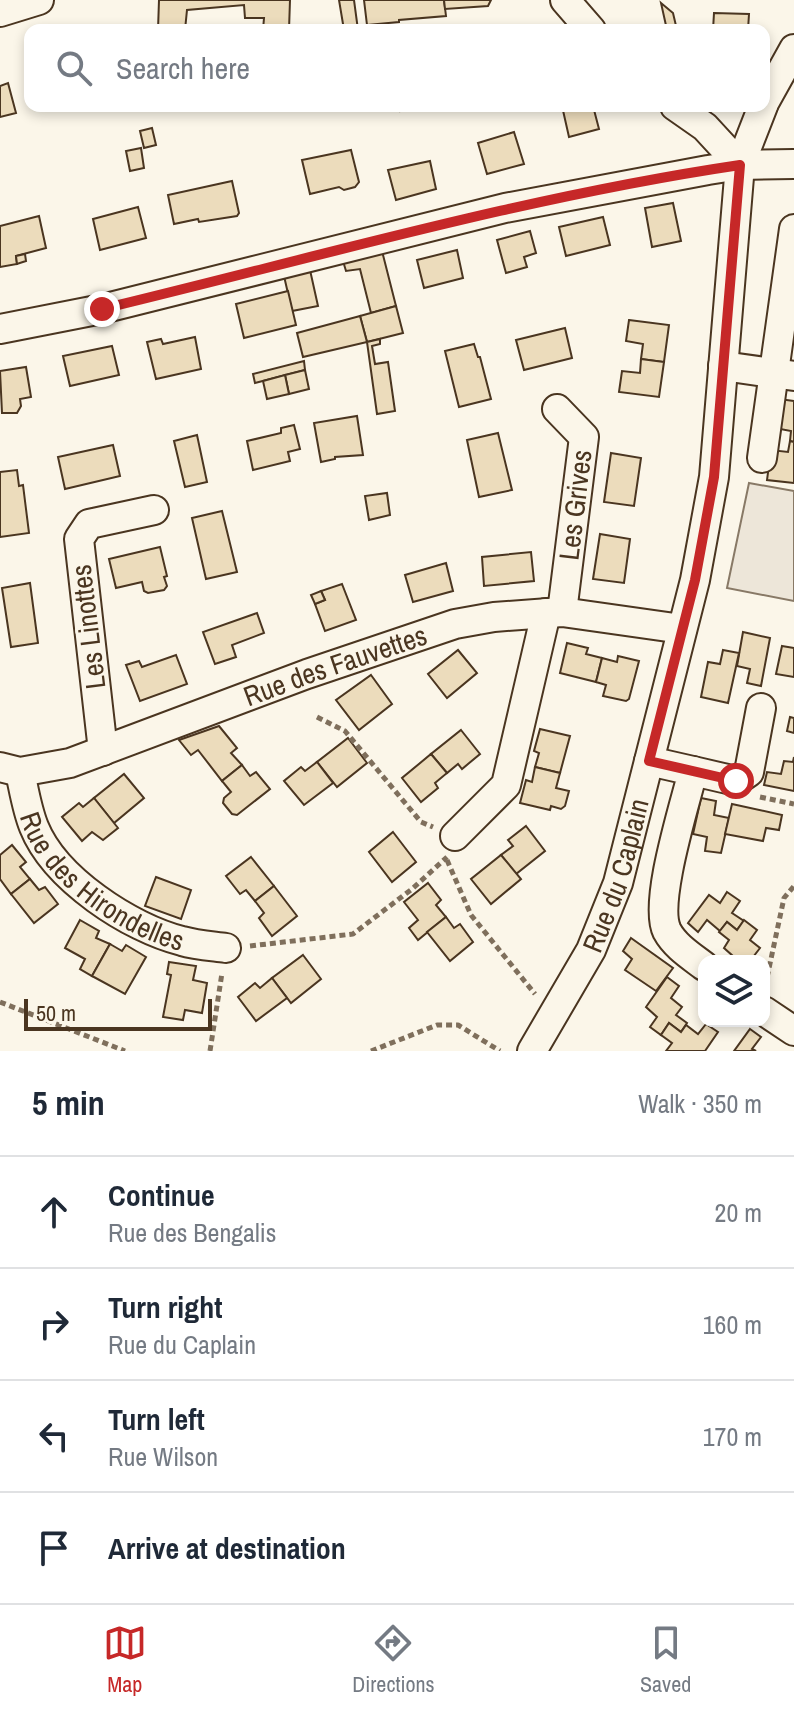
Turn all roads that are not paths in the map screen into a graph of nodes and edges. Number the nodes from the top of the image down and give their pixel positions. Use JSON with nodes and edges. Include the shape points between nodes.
{"nodes":[{"id":1,"x":39,"y":0,"type":"edge"},
{"id":2,"x":565,"y":0,"type":"edge"},
{"id":3,"x":0,"y":12,"type":"edge"},
{"id":4,"x":586,"y":24,"type":"edge"},
{"id":5,"x":794,"y":49,"type":"edge"},
{"id":6,"x":770,"y":92,"type":"edge"},
{"id":7,"x":684,"y":112,"type":"edge"},
{"id":8,"x":760,"y":112,"type":"edge"},
{"id":9,"x":794,"y":164,"type":"edge"},
{"id":10,"x":740,"y":165,"type":"junction"},
{"id":11,"x":794,"y":229,"type":"edge"},
{"id":12,"x":0,"y":329,"type":"edge"},
{"id":13,"x":723,"y":366,"type":"junction"},
{"id":14,"x":784,"y":375,"type":"edge"},
{"id":15,"x":557,"y":409,"type":"dead end"},
{"id":16,"x":762,"y":458,"type":"dead end"},
{"id":17,"x":154,"y":510,"type":"dead end"},
{"id":18,"x":554,"y":612,"type":"junction"},
{"id":19,"x":682,"y":629,"type":"junction"},
{"id":20,"x":761,"y":708,"type":"dead end"},
{"id":21,"x":103,"y":751,"type":"junction"},
{"id":22,"x":649,"y":761,"type":"junction"},
{"id":23,"x":10,"y":770,"type":"edge"},
{"id":24,"x":693,"y":771,"type":"junction"},
{"id":25,"x":451,"y":848,"type":"road end"},
{"id":26,"x":623,"y":864,"type":"junction"},
{"id":27,"x":667,"y":877,"type":"junction"},
{"id":28,"x":226,"y":948,"type":"road end"},
{"id":29,"x":698,"y":961,"type":"edge"},
{"id":30,"x":770,"y":1015,"type":"edge"},
{"id":31,"x":794,"y":1031,"type":"edge"},
{"id":32,"x":532,"y":1051,"type":"edge"}],
"edges":[{"from":1,"to":3,"type":"street"},
{"from":2,"to":4,"type":"street"},
{"from":5,"to":6,"type":"street","name":"Rue du Caplain"},
{"from":7,"to":10,"type":"street"},
{"from":8,"to":10,"type":"street","name":"Rue du Caplain"},
{"from":9,"to":10,"type":"street"},
{"from":10,"to":12,"type":"street","via":[[505,208]]},
{"from":10,"to":13,"type":"street","name":"Rue du Caplain"},
{"from":11,"to":14,"type":"street"},
{"from":13,"to":14,"type":"street"},
{"from":13,"to":19,"type":"street","name":"Rue du Caplain","via":[[714,477]]},
{"from":14,"to":16,"type":"street"},
{"from":15,"to":18,"type":"street","name":"Les Grives","via":[[584,437]]},
{"from":17,"to":21,"type":"street","name":"Les Linottes","via":[[89,524],[79,539]]},
{"from":18,"to":19,"type":"street","name":"Rue des Fauvettes"},
{"from":18,"to":21,"type":"street","name":"Rue des Fauvettes","via":[[455,624]]},
{"from":18,"to":25,"type":"street","via":[[506,785]]},
{"from":19,"to":22,"type":"street","name":"Rue du Caplain"},
{"from":20,"to":24,"type":"street","via":[[749,772],[736,781]]},
{"from":21,"to":23,"type":"street","name":"Rue des Fauvettes","via":[[70,763]]},
{"from":22,"to":24,"type":"street"},
{"from":22,"to":26,"type":"street","name":"Rue du Caplain"},
{"from":23,"to":28,"type":"street","name":"Rue des Hirondelles","via":[[34,828],[77,883],[138,925],[182,941]]},
{"from":24,"to":27,"type":"street"},
{"from":26,"to":27,"type":"street"},
{"from":26,"to":32,"type":"street","name":"Rue du Caplain","via":[[591,950]]},
{"from":27,"to":29,"type":"street","via":[[662,915],[667,930]]},
{"from":30,"to":31,"type":"street"}]}
